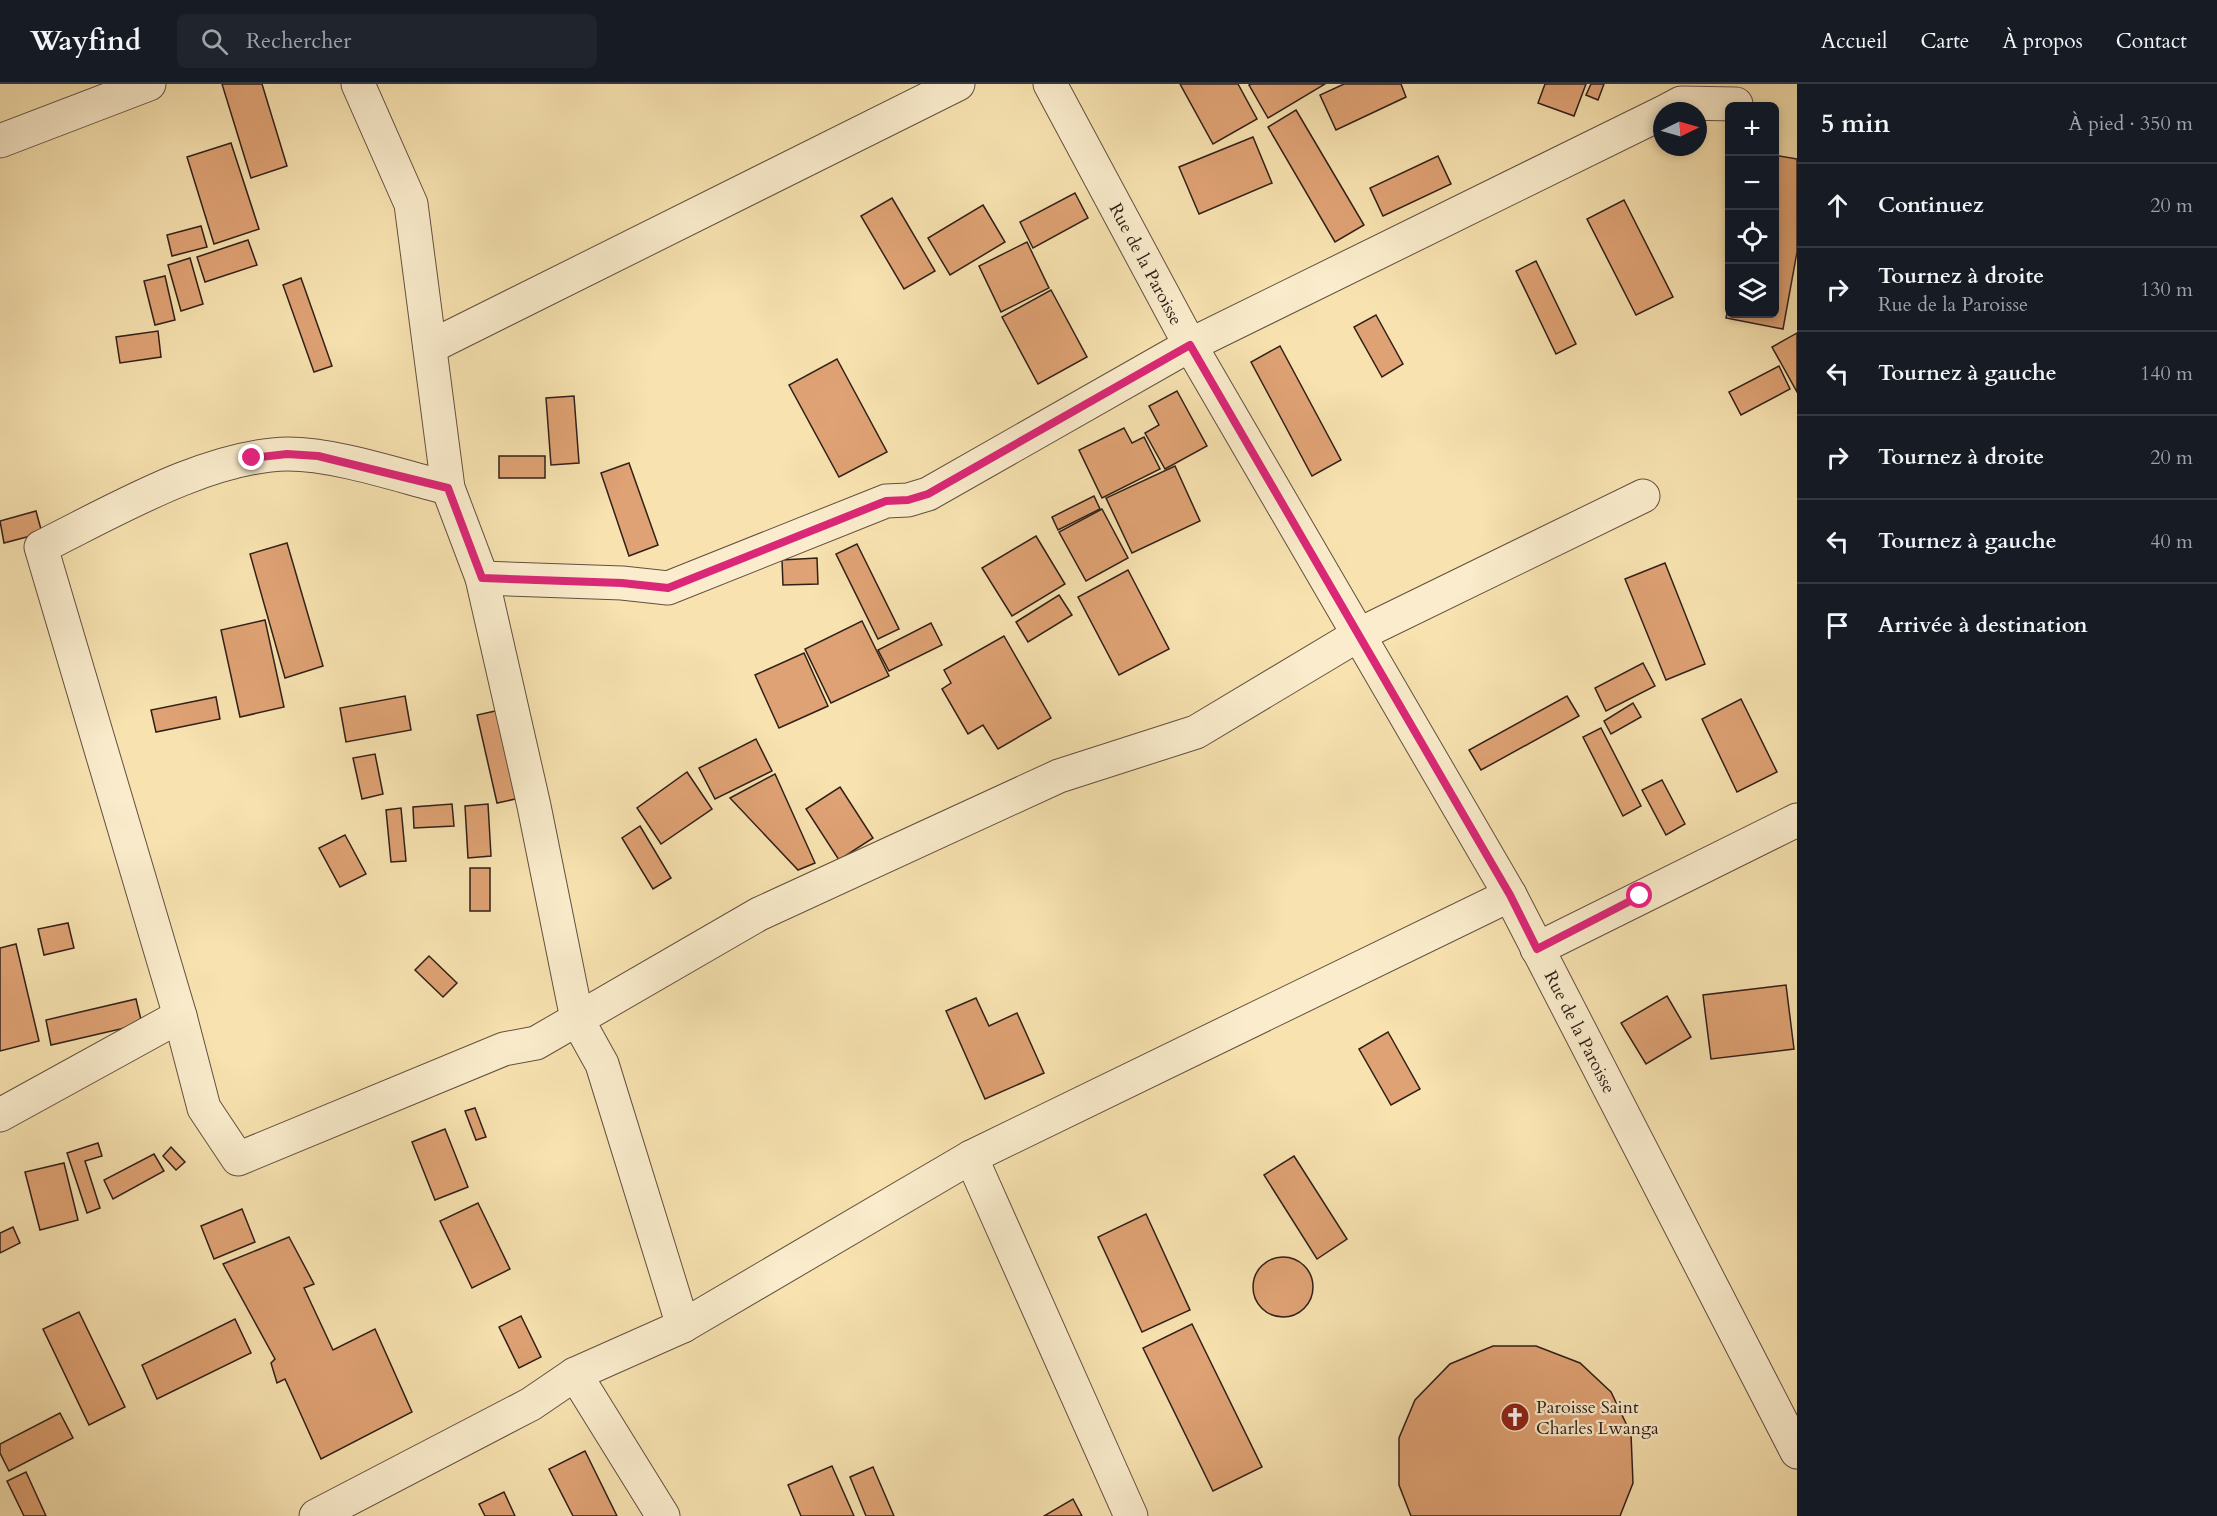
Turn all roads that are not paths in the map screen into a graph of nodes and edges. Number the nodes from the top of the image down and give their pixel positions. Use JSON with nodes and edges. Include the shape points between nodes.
{"nodes":[{"id":1,"x":149,"y":84,"type":"edge"},
{"id":2,"x":358,"y":84,"type":"edge"},
{"id":3,"x":958,"y":84,"type":"edge"},
{"id":4,"x":1050,"y":84,"type":"edge"},
{"id":5,"x":1707,"y":103,"type":"edge"},
{"id":6,"x":1725,"y":104,"type":"edge"},
{"id":7,"x":1653,"y":117,"type":"edge"},
{"id":8,"x":0,"y":141,"type":"edge"},
{"id":9,"x":1190,"y":345,"type":"junction"},
{"id":10,"x":430,"y":346,"type":"junction"},
{"id":11,"x":448,"y":488,"type":"junction"},
{"id":12,"x":1643,"y":496,"type":"dead end"},
{"id":13,"x":482,"y":578,"type":"junction"},
{"id":14,"x":1358,"y":635,"type":"junction"},
{"id":15,"x":1797,"y":820,"type":"edge"},
{"id":16,"x":1510,"y":895,"type":"junction"},
{"id":17,"x":1537,"y":949,"type":"junction"},
{"id":18,"x":180,"y":1016,"type":"junction"},
{"id":19,"x":577,"y":1019,"type":"junction"},
{"id":20,"x":0,"y":1115,"type":"edge"},
{"id":21,"x":971,"y":1157,"type":"junction"},
{"id":22,"x":683,"y":1326,"type":"junction"},
{"id":23,"x":575,"y":1374,"type":"junction"},
{"id":24,"x":1797,"y":1452,"type":"edge"},
{"id":25,"x":316,"y":1516,"type":"edge"},
{"id":26,"x":663,"y":1516,"type":"edge"},
{"id":27,"x":1131,"y":1516,"type":"edge"}],
"edges":[{"from":1,"to":8,"type":"street"},
{"from":2,"to":10,"type":"street","via":[[411,204]]},
{"from":3,"to":10,"type":"street"},
{"from":4,"to":9,"type":"street","name":"Rue de la Paroisse"},
{"from":5,"to":6,"type":"street"},
{"from":7,"to":9,"type":"street"},
{"from":9,"to":13,"type":"street","via":[[928,494],[886,501],[668,588]]},
{"from":9,"to":14,"type":"street","name":"Rue de la Paroisse"},
{"from":10,"to":11,"type":"street"},
{"from":11,"to":13,"type":"street"},
{"from":11,"to":18,"type":"street","via":[[318,456],[252,458],[184,478],[41,547]]},
{"from":12,"to":14,"type":"street"},
{"from":13,"to":19,"type":"street"},
{"from":14,"to":16,"type":"street","name":"Rue de la Paroisse"},
{"from":14,"to":19,"type":"street","via":[[1196,732],[1059,776],[781,904]]},
{"from":15,"to":17,"type":"street"},
{"from":16,"to":17,"type":"street","name":"Rue de la Paroisse"},
{"from":16,"to":21,"type":"street"},
{"from":17,"to":24,"type":"street","name":"Rue de la Paroisse"},
{"from":18,"to":19,"type":"street","via":[[204,1108],[238,1159],[504,1049],[536,1044]]},
{"from":18,"to":20,"type":"street"},
{"from":19,"to":22,"type":"street","via":[[602,1064]]},
{"from":21,"to":22,"type":"street"},
{"from":21,"to":27,"type":"street"},
{"from":22,"to":23,"type":"street"},
{"from":23,"to":25,"type":"street","via":[[531,1404]]},
{"from":23,"to":26,"type":"street"}]}
